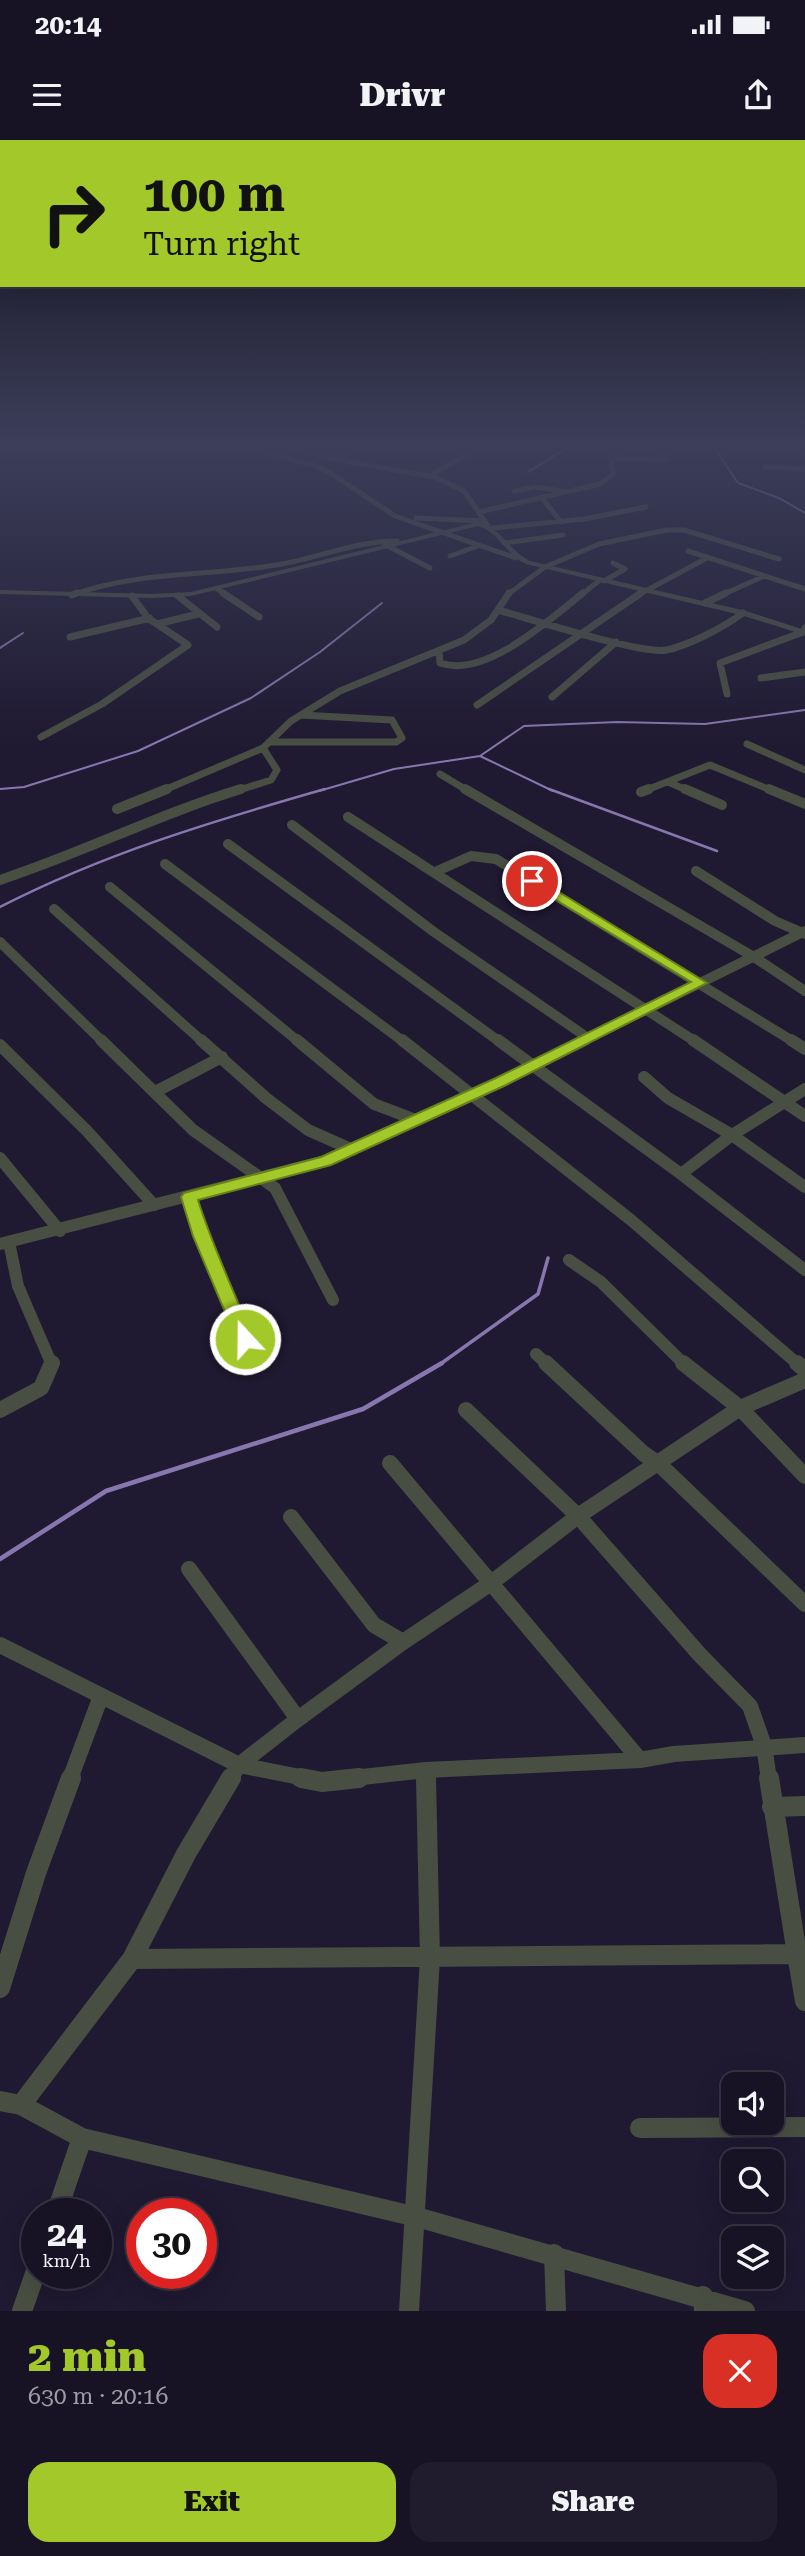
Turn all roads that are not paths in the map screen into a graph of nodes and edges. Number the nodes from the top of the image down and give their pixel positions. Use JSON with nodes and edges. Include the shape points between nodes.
{"nodes":[{"id":1,"x":372,"y":543,"type":"edge"},
{"id":2,"x":387,"y":543,"type":"edge"},
{"id":3,"x":471,"y":543,"type":"edge"},
{"id":4,"x":504,"y":543,"type":"edge"},
{"id":5,"x":602,"y":543,"type":"edge"},
{"id":6,"x":730,"y":543,"type":"edge"},
{"id":7,"x":384,"y":544,"type":"junction"},
{"id":8,"x":478,"y":546,"type":"junction"},
{"id":9,"x":688,"y":551,"type":"dead end"},
{"id":10,"x":450,"y":556,"type":"dead end"},
{"id":11,"x":516,"y":558,"type":"junction"},
{"id":12,"x":708,"y":558,"type":"junction"},
{"id":13,"x":779,"y":559,"type":"dead end"},
{"id":14,"x":613,"y":563,"type":"dead end"},
{"id":15,"x":545,"y":567,"type":"junction"},
{"id":16,"x":430,"y":568,"type":"dead end"},
{"id":17,"x":764,"y":576,"type":"junction"},
{"id":18,"x":602,"y":580,"type":"junction"},
{"id":19,"x":217,"y":589,"type":"junction"},
{"id":20,"x":805,"y":589,"type":"edge"},
{"id":21,"x":644,"y":590,"type":"junction"},
{"id":22,"x":0,"y":592,"type":"edge"},
{"id":23,"x":72,"y":595,"type":"junction"},
{"id":24,"x":132,"y":596,"type":"junction"},
{"id":25,"x":178,"y":596,"type":"junction"},
{"id":26,"x":705,"y":603,"type":"junction"},
{"id":27,"x":498,"y":610,"type":"junction"},
{"id":28,"x":743,"y":613,"type":"junction"},
{"id":29,"x":198,"y":614,"type":"junction"},
{"id":30,"x":259,"y":617,"type":"dead end"},
{"id":31,"x":150,"y":618,"type":"junction"},
{"id":32,"x":547,"y":621,"type":"junction"},
{"id":33,"x":158,"y":624,"type":"junction"},
{"id":34,"x":217,"y":627,"type":"dead end"},
{"id":35,"x":583,"y":631,"type":"junction"},
{"id":36,"x":804,"y":631,"type":"edge"},
{"id":37,"x":70,"y":637,"type":"dead end"},
{"id":38,"x":616,"y":642,"type":"junction"},
{"id":39,"x":439,"y":651,"type":"junction"},
{"id":40,"x":805,"y":672,"type":"edge"},
{"id":41,"x":761,"y":678,"type":"dead end"},
{"id":42,"x":727,"y":694,"type":"dead end"},
{"id":43,"x":552,"y":696,"type":"dead end"},
{"id":44,"x":477,"y":705,"type":"dead end"},
{"id":45,"x":301,"y":715,"type":"junction"},
{"id":46,"x":41,"y":737,"type":"dead end"},
{"id":47,"x":747,"y":744,"type":"dead end"},
{"id":48,"x":266,"y":745,"type":"junction"},
{"id":49,"x":805,"y":770,"type":"edge"},
{"id":50,"x":440,"y":774,"type":"dead end"},
{"id":51,"x":668,"y":782,"type":"junction"},
{"id":52,"x":641,"y":792,"type":"dead end"},
{"id":53,"x":805,"y":804,"type":"edge"},
{"id":54,"x":722,"y":805,"type":"dead end"},
{"id":55,"x":117,"y":809,"type":"dead end"},
{"id":56,"x":348,"y":817,"type":"dead end"},
{"id":57,"x":292,"y":825,"type":"dead end"},
{"id":58,"x":228,"y":844,"type":"dead end"},
{"id":59,"x":165,"y":864,"type":"dead end"},
{"id":60,"x":696,"y":871,"type":"dead end"},
{"id":61,"x":435,"y":872,"type":"junction"},
{"id":62,"x":0,"y":880,"type":"edge"},
{"id":63,"x":110,"y":887,"type":"dead end"},
{"id":64,"x":54,"y":909,"type":"dead end"},
{"id":65,"x":804,"y":933,"type":"edge"},
{"id":66,"x":0,"y":942,"type":"edge"},
{"id":67,"x":754,"y":957,"type":"junction"},
{"id":68,"x":701,"y":983,"type":"junction"},
{"id":69,"x":805,"y":990,"type":"edge"},
{"id":70,"x":647,"y":1009,"type":"junction"},
{"id":71,"x":588,"y":1038,"type":"junction"},
{"id":72,"x":0,"y":1045,"type":"edge"},
{"id":73,"x":805,"y":1049,"type":"edge"},
{"id":74,"x":222,"y":1057,"type":"junction"},
{"id":75,"x":533,"y":1065,"type":"junction"},
{"id":76,"x":644,"y":1077,"type":"dead end"},
{"id":77,"x":805,"y":1089,"type":"edge"},
{"id":78,"x":155,"y":1092,"type":"junction"},
{"id":79,"x":470,"y":1096,"type":"junction"},
{"id":80,"x":785,"y":1101,"type":"junction"},
{"id":81,"x":805,"y":1116,"type":"edge"},
{"id":82,"x":415,"y":1120,"type":"junction"},
{"id":83,"x":732,"y":1136,"type":"junction"},
{"id":84,"x":354,"y":1150,"type":"junction"},
{"id":85,"x":0,"y":1158,"type":"edge"},
{"id":86,"x":681,"y":1174,"type":"junction"},
{"id":87,"x":264,"y":1178,"type":"junction"},
{"id":88,"x":805,"y":1187,"type":"edge"},
{"id":89,"x":189,"y":1197,"type":"junction"},
{"id":90,"x":154,"y":1205,"type":"junction"},
{"id":91,"x":60,"y":1231,"type":"junction"},
{"id":92,"x":4,"y":1243,"type":"edge"},
{"id":93,"x":569,"y":1260,"type":"dead end"},
{"id":94,"x":805,"y":1270,"type":"edge"},
{"id":95,"x":333,"y":1300,"type":"dead end"},
{"id":96,"x":245,"y":1339,"type":"dead end"},
{"id":97,"x":536,"y":1354,"type":"dead end"},
{"id":98,"x":805,"y":1370,"type":"edge"},
{"id":99,"x":805,"y":1380,"type":"edge"},
{"id":100,"x":740,"y":1408,"type":"junction"},
{"id":101,"x":0,"y":1410,"type":"edge"},
{"id":102,"x":466,"y":1410,"type":"dead end"},
{"id":103,"x":390,"y":1463,"type":"dead end"},
{"id":104,"x":659,"y":1464,"type":"junction"},
{"id":105,"x":805,"y":1476,"type":"edge"},
{"id":106,"x":578,"y":1516,"type":"junction"},
{"id":107,"x":291,"y":1517,"type":"dead end"},
{"id":108,"x":189,"y":1569,"type":"dead end"},
{"id":109,"x":491,"y":1583,"type":"junction"},
{"id":110,"x":805,"y":1604,"type":"edge"},
{"id":111,"x":403,"y":1642,"type":"junction"},
{"id":112,"x":0,"y":1644,"type":"edge"},
{"id":113,"x":101,"y":1696,"type":"junction"},
{"id":114,"x":298,"y":1718,"type":"junction"},
{"id":115,"x":805,"y":1745,"type":"edge"},
{"id":116,"x":764,"y":1746,"type":"junction"},
{"id":117,"x":640,"y":1760,"type":"junction"},
{"id":118,"x":239,"y":1765,"type":"junction"},
{"id":119,"x":426,"y":1770,"type":"junction"},
{"id":120,"x":805,"y":1806,"type":"edge"},
{"id":121,"x":772,"y":1807,"type":"junction"},
{"id":122,"x":801,"y":1954,"type":"edge"},
{"id":123,"x":430,"y":1958,"type":"junction"},
{"id":124,"x":132,"y":1959,"type":"junction"},
{"id":125,"x":0,"y":1988,"type":"edge"},
{"id":126,"x":805,"y":2001,"type":"edge"},
{"id":127,"x":10,"y":2103,"type":"edge"},
{"id":128,"x":805,"y":2126,"type":"edge"},
{"id":129,"x":640,"y":2129,"type":"dead end"},
{"id":130,"x":82,"y":2138,"type":"junction"},
{"id":131,"x":61,"y":2198,"type":"edge"},
{"id":132,"x":417,"y":2217,"type":"junction"},
{"id":133,"x":554,"y":2253,"type":"junction"},
{"id":134,"x":30,"y":2289,"type":"edge"},
{"id":135,"x":704,"y":2304,"type":"edge"},
{"id":136,"x":22,"y":2311,"type":"edge"},
{"id":137,"x":409,"y":2311,"type":"edge"},
{"id":138,"x":556,"y":2311,"type":"edge"},
{"id":139,"x":745,"y":2311,"type":"edge"}],
"edges":[{"from":1,"to":23,"type":"street","via":[[273,565],[115,582]]},
{"from":2,"to":7,"type":"street"},
{"from":3,"to":8,"type":"street"},
{"from":4,"to":11,"type":"street"},
{"from":5,"to":15,"type":"street"},
{"from":6,"to":13,"type":"street"},
{"from":7,"to":16,"type":"street"},
{"from":7,"to":19,"type":"street"},
{"from":8,"to":10,"type":"street"},
{"from":8,"to":11,"type":"street"},
{"from":9,"to":12,"type":"street"},
{"from":11,"to":15,"type":"street"},
{"from":12,"to":17,"type":"street"},
{"from":12,"to":21,"type":"street"},
{"from":14,"to":18,"type":"street","via":[[625,569]]},
{"from":15,"to":18,"type":"street"},
{"from":15,"to":27,"type":"street","via":[[504,597]]},
{"from":17,"to":20,"type":"street"},
{"from":17,"to":26,"type":"street"},
{"from":18,"to":21,"type":"street"},
{"from":18,"to":32,"type":"street"},
{"from":19,"to":25,"type":"street"},
{"from":19,"to":30,"type":"street"},
{"from":21,"to":26,"type":"street"},
{"from":21,"to":35,"type":"street"},
{"from":22,"to":23,"type":"street"},
{"from":23,"to":24,"type":"street"},
{"from":24,"to":25,"type":"street"},
{"from":24,"to":31,"type":"street"},
{"from":25,"to":29,"type":"street"},
{"from":26,"to":28,"type":"street"},
{"from":27,"to":32,"type":"street"},
{"from":27,"to":39,"type":"street","via":[[464,640]]},
{"from":28,"to":36,"type":"street"},
{"from":28,"to":38,"type":"street","via":[[664,651]]},
{"from":29,"to":33,"type":"street"},
{"from":29,"to":34,"type":"street"},
{"from":31,"to":33,"type":"street"},
{"from":31,"to":37,"type":"street"},
{"from":32,"to":35,"type":"street"},
{"from":32,"to":39,"type":"street","via":[[472,666],[446,668],[440,663]]},
{"from":33,"to":46,"type":"street","via":[[186,643],[186,649],[102,705]]},
{"from":35,"to":38,"type":"street"},
{"from":35,"to":44,"type":"street"},
{"from":36,"to":42,"type":"street","via":[[720,663]]},
{"from":38,"to":43,"type":"street"},
{"from":39,"to":45,"type":"street","via":[[340,691]]},
{"from":40,"to":41,"type":"street"},
{"from":45,"to":48,"type":"street"},
{"from":45,"to":48,"type":"street","via":[[392,720],[402,738],[396,742]]},
{"from":47,"to":49,"type":"street"},
{"from":48,"to":55,"type":"street"},
{"from":48,"to":62,"type":"street","via":[[277,770],[271,780],[179,808]]},
{"from":50,"to":67,"type":"street"},
{"from":51,"to":52,"type":"street"},
{"from":51,"to":53,"type":"street","via":[[716,766]]},
{"from":51,"to":54,"type":"street"},
{"from":56,"to":61,"type":"street"},
{"from":57,"to":71,"type":"street","via":[[349,872]]},
{"from":58,"to":75,"type":"street"},
{"from":59,"to":79,"type":"street"},
{"from":60,"to":65,"type":"street","via":[[775,921]]},
{"from":61,"to":68,"type":"street","via":[[471,856],[496,859]]},
{"from":61,"to":70,"type":"street"},
{"from":63,"to":82,"type":"street","via":[[374,1104]]},
{"from":64,"to":74,"type":"street"},
{"from":65,"to":67,"type":"street"},
{"from":66,"to":78,"type":"street"},
{"from":67,"to":68,"type":"street"},
{"from":67,"to":69,"type":"street"},
{"from":68,"to":70,"type":"street"},
{"from":68,"to":73,"type":"street"},
{"from":70,"to":71,"type":"street"},
{"from":70,"to":80,"type":"street"},
{"from":71,"to":75,"type":"street"},
{"from":72,"to":90,"type":"street"},
{"from":74,"to":78,"type":"street"},
{"from":74,"to":84,"type":"street","via":[[308,1130]]},
{"from":75,"to":79,"type":"street"},
{"from":75,"to":86,"type":"street"},
{"from":76,"to":83,"type":"street","via":[[668,1098]]},
{"from":77,"to":80,"type":"street"},
{"from":78,"to":87,"type":"street","via":[[214,1148]]},
{"from":79,"to":82,"type":"street"},
{"from":79,"to":98,"type":"street","via":[[631,1220]]},
{"from":80,"to":81,"type":"street"},
{"from":80,"to":83,"type":"street"},
{"from":82,"to":84,"type":"street"},
{"from":83,"to":86,"type":"street"},
{"from":83,"to":88,"type":"street"},
{"from":84,"to":87,"type":"street"},
{"from":85,"to":91,"type":"street"},
{"from":86,"to":94,"type":"street"},
{"from":87,"to":89,"type":"street"},
{"from":87,"to":95,"type":"street","via":[[275,1188]]},
{"from":89,"to":90,"type":"street"},
{"from":89,"to":96,"type":"street"},
{"from":90,"to":91,"type":"street"},
{"from":91,"to":92,"type":"street"},
{"from":92,"to":101,"type":"street","via":[[52,1363],[44,1387]]},
{"from":93,"to":100,"type":"street","via":[[638,1316],[672,1356]]},
{"from":97,"to":104,"type":"street"},
{"from":99,"to":100,"type":"street"},
{"from":100,"to":104,"type":"street"},
{"from":100,"to":105,"type":"street"},
{"from":102,"to":106,"type":"street"},
{"from":103,"to":109,"type":"street"},
{"from":104,"to":106,"type":"street"},
{"from":104,"to":110,"type":"street"},
{"from":106,"to":109,"type":"street"},
{"from":106,"to":116,"type":"street","via":[[750,1706]]},
{"from":107,"to":111,"type":"street","via":[[374,1625]]},
{"from":108,"to":114,"type":"street"},
{"from":109,"to":111,"type":"street"},
{"from":109,"to":117,"type":"street"},
{"from":111,"to":114,"type":"street"},
{"from":112,"to":113,"type":"street"},
{"from":113,"to":118,"type":"street"},
{"from":113,"to":125,"type":"street","via":[[36,1873]]},
{"from":114,"to":118,"type":"street"},
{"from":115,"to":116,"type":"street"},
{"from":116,"to":117,"type":"street"},
{"from":116,"to":121,"type":"street"},
{"from":117,"to":119,"type":"street"},
{"from":118,"to":119,"type":"street","via":[[322,1782]]},
{"from":118,"to":124,"type":"street"},
{"from":119,"to":123,"type":"street"},
{"from":120,"to":121,"type":"street"},
{"from":121,"to":122,"type":"street"},
{"from":122,"to":123,"type":"street"},
{"from":122,"to":126,"type":"street"},
{"from":123,"to":124,"type":"street"},
{"from":123,"to":132,"type":"street"},
{"from":124,"to":127,"type":"street"},
{"from":127,"to":130,"type":"street"},
{"from":128,"to":129,"type":"street"},
{"from":130,"to":131,"type":"street"},
{"from":130,"to":132,"type":"street"},
{"from":132,"to":133,"type":"street"},
{"from":132,"to":137,"type":"street"},
{"from":133,"to":135,"type":"street"},
{"from":133,"to":138,"type":"street"},
{"from":134,"to":136,"type":"street"},
{"from":135,"to":139,"type":"street"}]}
